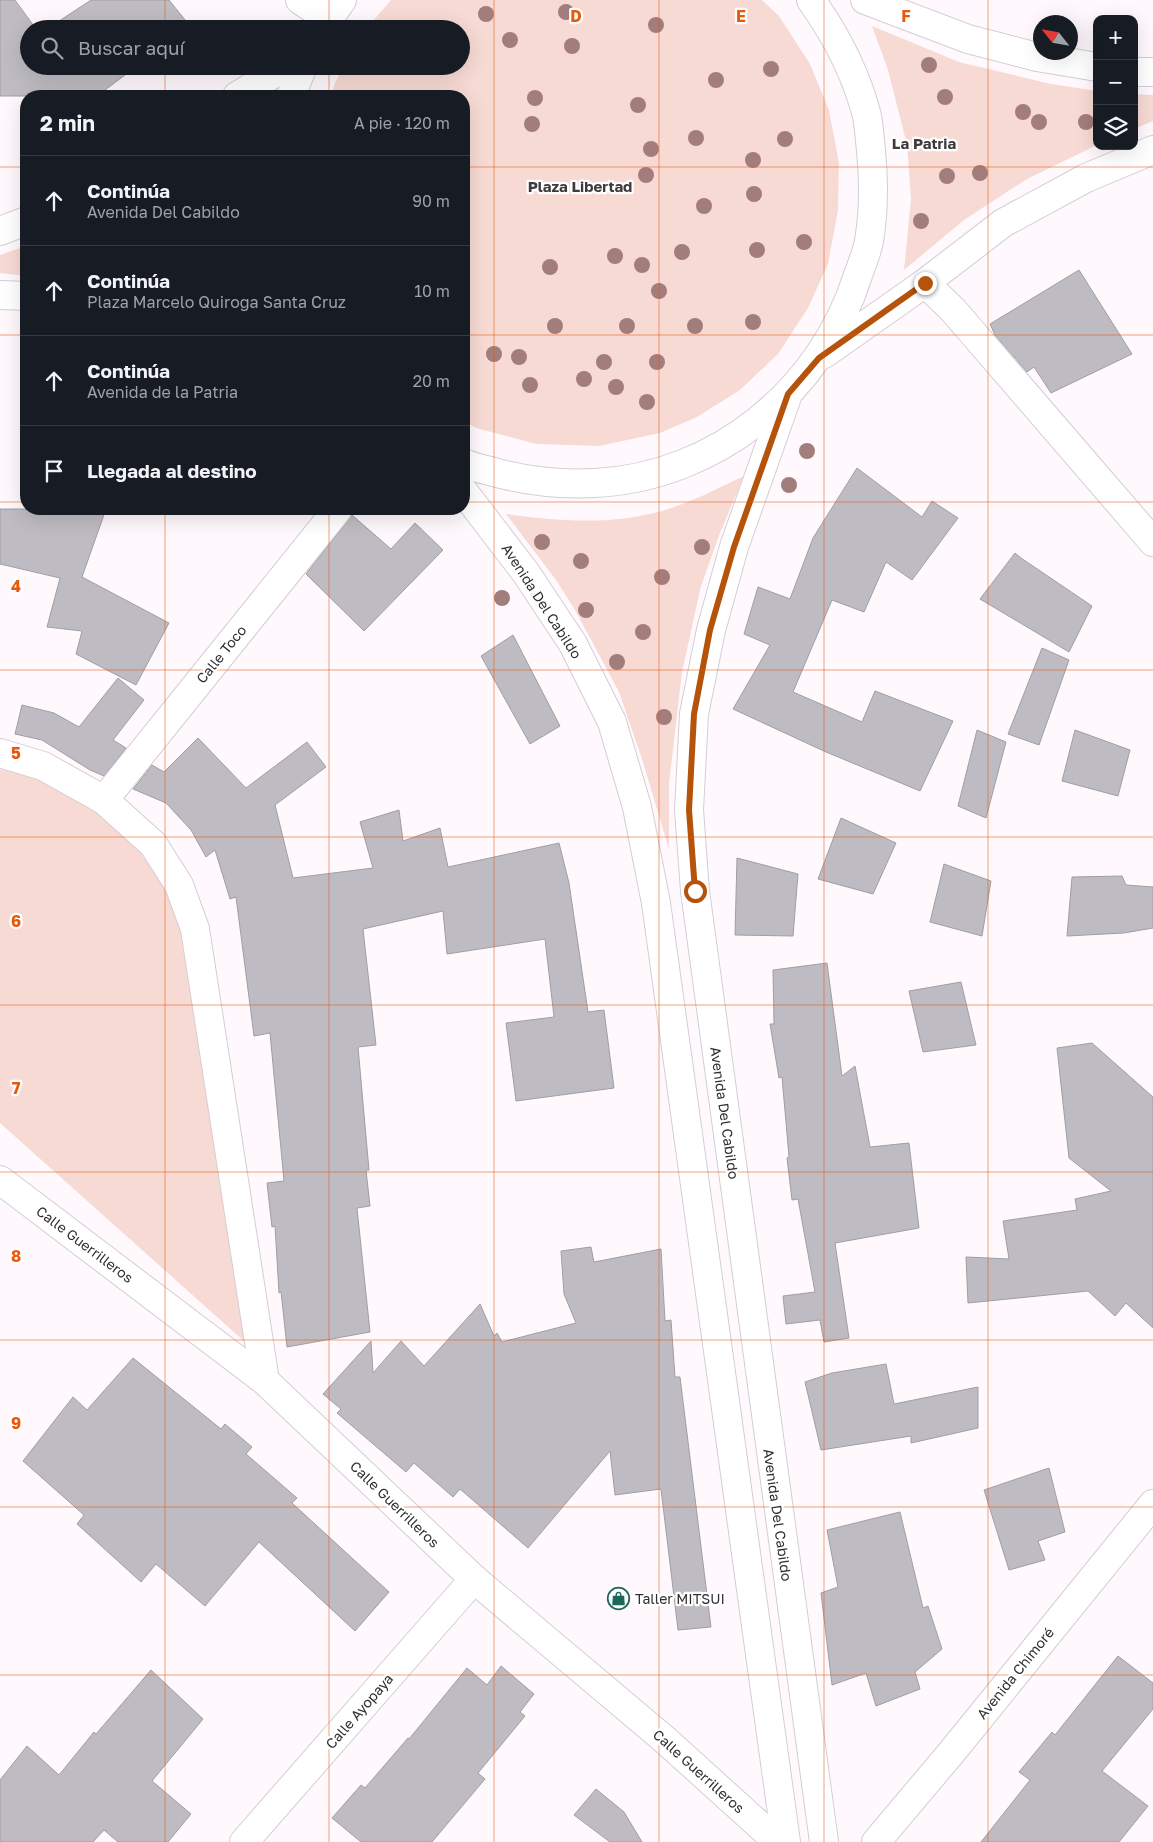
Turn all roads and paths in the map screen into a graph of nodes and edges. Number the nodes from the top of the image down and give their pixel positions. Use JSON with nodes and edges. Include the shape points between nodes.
{"nodes":[{"id":1,"x":300,"y":0,"type":"edge"},
{"id":2,"x":811,"y":0,"type":"edge"},
{"id":3,"x":865,"y":0,"type":"edge"},
{"id":4,"x":330,"y":16,"type":"edge"},
{"id":5,"x":1093,"y":66,"type":"edge"},
{"id":6,"x":1138,"y":72,"type":"edge"},
{"id":7,"x":1153,"y":72,"type":"edge"},
{"id":8,"x":271,"y":75,"type":"edge"},
{"id":9,"x":299,"y":75,"type":"edge"},
{"id":10,"x":247,"y":90,"type":"edge"},
{"id":11,"x":293,"y":90,"type":"edge"},
{"id":12,"x":1153,"y":150,"type":"edge"},
{"id":13,"x":20,"y":223,"type":"edge"},
{"id":14,"x":0,"y":230,"type":"edge"},
{"id":15,"x":925,"y":283,"type":"junction"},
{"id":16,"x":0,"y":295,"type":"edge"},
{"id":17,"x":20,"y":296,"type":"edge"},
{"id":18,"x":819,"y":358,"type":"junction"},
{"id":19,"x":788,"y":394,"type":"junction"},
{"id":20,"x":470,"y":465,"type":"edge"},
{"id":21,"x":470,"y":500,"type":"edge"},
{"id":22,"x":333,"y":515,"type":"edge"},
{"id":23,"x":1153,"y":542,"type":"edge"},
{"id":24,"x":0,"y":753,"type":"edge"},
{"id":25,"x":104,"y":800,"type":"junction"},
{"id":26,"x":0,"y":1180,"type":"edge"},
{"id":27,"x":266,"y":1381,"type":"junction"},
{"id":28,"x":1153,"y":1504,"type":"edge"},
{"id":29,"x":474,"y":1580,"type":"junction"},
{"id":30,"x":244,"y":1842,"type":"edge"},
{"id":31,"x":778,"y":1842,"type":"edge"},
{"id":32,"x":786,"y":1842,"type":"edge"},
{"id":33,"x":824,"y":1842,"type":"edge"},
{"id":34,"x":876,"y":1842,"type":"edge"}],
"edges":[{"from":1,"to":4,"type":"street"},
{"from":2,"to":18,"type":"street","via":[[846,56],[867,116],[874,179],[869,242],[850,303]]},
{"from":3,"to":5,"type":"street","via":[[968,38],[1037,57]]},
{"from":6,"to":7,"type":"street"},
{"from":8,"to":10,"type":"street"},
{"from":9,"to":11,"type":"street"},
{"from":12,"to":15,"type":"street","via":[[1086,178],[1004,223]]},
{"from":13,"to":14,"type":"street"},
{"from":15,"to":18,"type":"street"},
{"from":15,"to":23,"type":"street","via":[[959,317]]},
{"from":16,"to":17,"type":"street"},
{"from":18,"to":19,"type":"street"},
{"from":19,"to":20,"type":"street","via":[[751,427],[709,452],[662,471],[614,482],[564,484],[515,478]]},
{"from":19,"to":33,"type":"street","name":"Avenida Del Cabildo","via":[[710,630],[694,714],[689,810],[695,891]]},
{"from":21,"to":32,"type":"street","name":"Avenida Del Cabildo","via":[[526,573],[573,644],[612,722],[637,807],[656,903]]},
{"from":22,"to":25,"type":"street","name":"Calle Toco"},
{"from":24,"to":25,"type":"street","via":[[43,766]]},
{"from":25,"to":27,"type":"street","via":[[153,844],[179,885],[195,929]]},
{"from":26,"to":27,"type":"street","name":"Calle Guerrilleros"},
{"from":27,"to":29,"type":"street","name":"Calle Guerrilleros"},
{"from":28,"to":34,"type":"street","name":"Avenida Chimoré"},
{"from":29,"to":30,"type":"street","name":"Calle Ayopaya"},
{"from":29,"to":31,"type":"street","name":"Calle Guerrilleros","via":[[664,1739]]}]}
